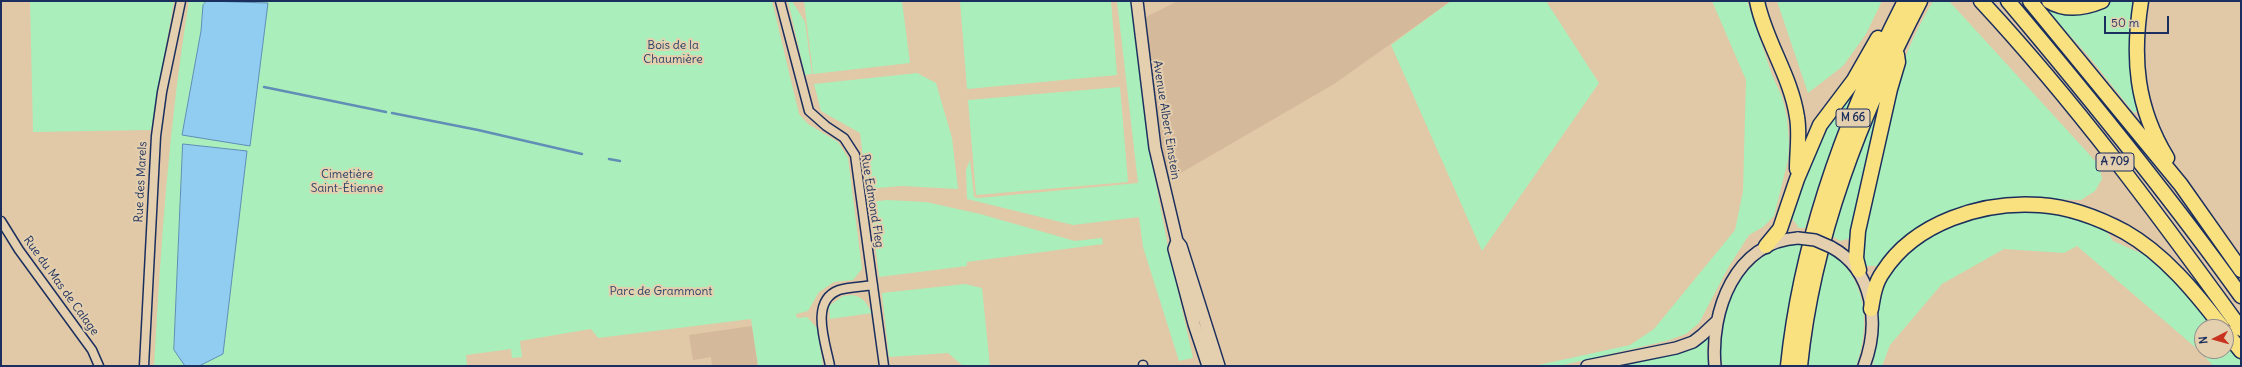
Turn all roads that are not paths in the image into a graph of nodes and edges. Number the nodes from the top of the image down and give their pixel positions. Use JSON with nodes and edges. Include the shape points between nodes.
{"nodes":[{"id":1,"x":181,"y":1,"type":"edge"},
{"id":2,"x":780,"y":1,"type":"edge"},
{"id":3,"x":1137,"y":1,"type":"edge"},
{"id":4,"x":1756,"y":1,"type":"edge"},
{"id":5,"x":1920,"y":1,"type":"edge"},
{"id":6,"x":1981,"y":1,"type":"edge"},
{"id":7,"x":2008,"y":1,"type":"edge"},
{"id":8,"x":2030,"y":1,"type":"edge"},
{"id":9,"x":2049,"y":1,"type":"edge"},
{"id":10,"x":2102,"y":1,"type":"edge"},
{"id":11,"x":2141,"y":1,"type":"edge"},
{"id":12,"x":1903,"y":5,"type":"edge"},
{"id":13,"x":1896,"y":47,"type":"junction"},
{"id":14,"x":1797,"y":179,"type":"junction"},
{"id":15,"x":2181,"y":185,"type":"junction"},
{"id":16,"x":1,"y":221,"type":"edge"},
{"id":17,"x":1177,"y":241,"type":"junction"},
{"id":18,"x":1766,"y":246,"type":"junction"},
{"id":19,"x":1859,"y":270,"type":"junction"},
{"id":20,"x":2241,"y":270,"type":"edge"},
{"id":21,"x":872,"y":285,"type":"junction"},
{"id":22,"x":2241,"y":296,"type":"edge"},
{"id":23,"x":1871,"y":309,"type":"junction"},
{"id":24,"x":2215,"y":319,"type":"edge"},
{"id":25,"x":1717,"y":321,"type":"junction"},
{"id":26,"x":2241,"y":329,"type":"edge"},
{"id":27,"x":2234,"y":342,"type":"edge"},
{"id":28,"x":2241,"y":351,"type":"edge"},
{"id":29,"x":99,"y":366,"type":"edge"},
{"id":30,"x":144,"y":366,"type":"edge"},
{"id":31,"x":830,"y":366,"type":"edge"},
{"id":32,"x":884,"y":366,"type":"edge"},
{"id":33,"x":1208,"y":366,"type":"edge"},
{"id":34,"x":1219,"y":366,"type":"edge"},
{"id":35,"x":1587,"y":366,"type":"edge"},
{"id":36,"x":1715,"y":366,"type":"edge"},
{"id":37,"x":1788,"y":366,"type":"edge"},
{"id":38,"x":1800,"y":366,"type":"edge"},
{"id":39,"x":1864,"y":366,"type":"edge"}],
"edges":[{"from":1,"to":30,"type":"street","name":"Rue des Marels","via":[[162,92],[156,136]]},
{"from":2,"to":21,"type":"street","name":"Rue Edmond Fleg","via":[[809,111],[844,138],[855,155]]},
{"from":3,"to":17,"type":"street","name":"Avenue Albert Einstein","via":[[1155,148]]},
{"from":4,"to":14,"type":"highway","via":[[1795,106],[1798,139]]},
{"from":5,"to":13,"type":"highway","number":"M 66"},
{"from":6,"to":26,"type":"highway","number":"A 709","via":[[2078,114],[2174,237]]},
{"from":7,"to":22,"type":"highway","number":"A 709","via":[[2092,100]]},
{"from":8,"to":15,"type":"highway"},
{"from":9,"to":10,"type":"highway","via":[[2072,8],[2090,6]]},
{"from":11,"to":15,"type":"highway","via":[[2135,52],[2144,111]]},
{"from":12,"to":14,"type":"highway","number":"M 66","via":[[1892,12],[1854,80],[1820,125]]},
{"from":12,"to":37,"type":"highway","number":"M 66","via":[[1858,105],[1824,194],[1800,287]]},
{"from":13,"to":19,"type":"highway","number":"M 66","via":[[1898,62],[1858,231],[1856,258]]},
{"from":13,"to":38,"type":"highway","number":"M 66","via":[[1879,83],[1825,232],[1812,286]]},
{"from":14,"to":18,"type":"highway","number":"M 66","via":[[1780,229]]},
{"from":15,"to":20,"type":"highway"},
{"from":16,"to":29,"type":"street","name":"Rue du Mas de Calage","via":[[19,250],[92,350]]},
{"from":17,"to":33,"type":"street","name":"Avenue Albert Einstein","via":[[1174,249]]},
{"from":17,"to":34,"type":"street","name":"Avenue Albert Einstein","via":[[1181,246]]},
{"from":18,"to":19,"type":"street","bridge":true,"via":[[1789,239],[1815,240],[1831,246]]},
{"from":18,"to":25,"type":"street","via":[[1738,270],[1727,290]]},
{"from":19,"to":23,"type":"street","via":[[1868,292]]},
{"from":21,"to":31,"type":"street","via":[[838,290],[824,302],[820,312]]},
{"from":21,"to":32,"type":"street","name":"Rue Edmond Fleg"},
{"from":23,"to":24,"type":"highway","via":[[1875,288],[1882,272],[1913,240],[1938,225],[1978,210],[2040,205],[2084,214],[2126,233],[2146,246],[2178,276]]},
{"from":23,"to":39,"type":"street","via":[[1871,335]]},
{"from":25,"to":35,"type":"street","via":[[1692,342],[1676,348]]},
{"from":25,"to":36,"type":"street"},
{"from":27,"to":28,"type":"highway"}]}
